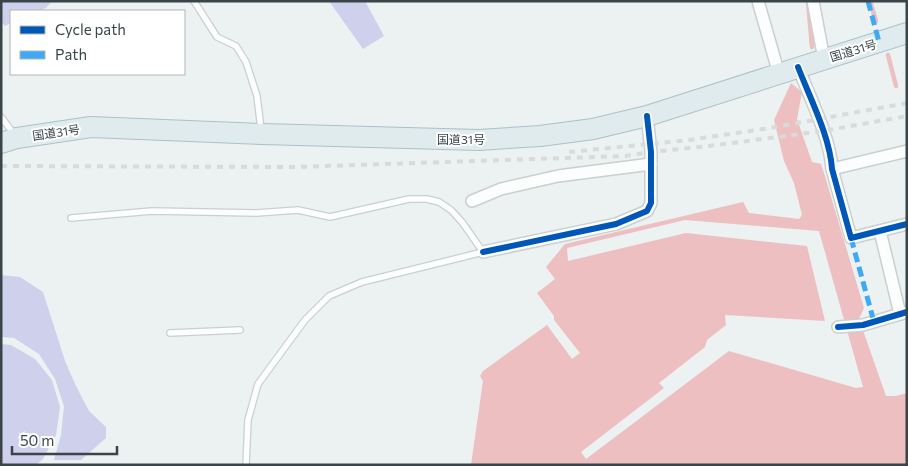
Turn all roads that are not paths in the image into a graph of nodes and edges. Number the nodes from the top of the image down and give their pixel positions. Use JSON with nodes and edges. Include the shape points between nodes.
{"nodes":[{"id":1,"x":194,"y":1,"type":"edge"},
{"id":2,"x":758,"y":1,"type":"edge"},
{"id":3,"x":812,"y":1,"type":"edge"},
{"id":4,"x":907,"y":33,"type":"edge"},
{"id":5,"x":824,"y":59,"type":"junction"},
{"id":6,"x":798,"y":67,"type":"junction"},
{"id":7,"x":779,"y":74,"type":"junction"},
{"id":8,"x":647,"y":116,"type":"junction"},
{"id":9,"x":1,"y":117,"type":"edge"},
{"id":10,"x":262,"y":134,"type":"junction"},
{"id":11,"x":9,"y":140,"type":"edge"},
{"id":12,"x":907,"y":151,"type":"edge"},
{"id":13,"x":651,"y":164,"type":"junction"},
{"id":14,"x":832,"y":169,"type":"junction"},
{"id":15,"x":472,"y":200,"type":"dead end"},
{"id":16,"x":71,"y":218,"type":"dead end"},
{"id":17,"x":907,"y":224,"type":"edge"},
{"id":18,"x":880,"y":231,"type":"junction"},
{"id":19,"x":483,"y":252,"type":"junction"},
{"id":20,"x":904,"y":313,"type":"edge"},
{"id":21,"x":841,"y":326,"type":"dead end"},
{"id":22,"x":240,"y":330,"type":"dead end"},
{"id":23,"x":170,"y":333,"type":"dead end"},
{"id":24,"x":246,"y":465,"type":"edge"}],
"edges":[{"from":1,"to":10,"type":"lane","via":[[217,37],[236,46],[246,62],[257,96]]},
{"from":2,"to":7,"type":"street"},
{"from":3,"to":5,"type":"street"},
{"from":4,"to":5,"type":"highway","name":"国道31号"},
{"from":5,"to":6,"type":"highway","name":"国道31号"},
{"from":6,"to":7,"type":"highway","name":"国道31号"},
{"from":6,"to":14,"type":"street","via":[[823,131]]},
{"from":7,"to":8,"type":"highway","name":"国道31号"},
{"from":8,"to":10,"type":"highway","name":"国道31号","via":[[593,129],[479,140]]},
{"from":8,"to":13,"type":"street"},
{"from":9,"to":11,"type":"lane"},
{"from":10,"to":11,"type":"highway","name":"国道31号","via":[[91,128]]},
{"from":12,"to":14,"type":"street"},
{"from":13,"to":15,"type":"street","via":[[558,176],[501,189]]},
{"from":13,"to":19,"type":"street","via":[[651,203],[647,211],[616,224]]},
{"from":14,"to":18,"type":"street","via":[[851,238]]},
{"from":16,"to":19,"type":"lane","via":[[152,211],[256,213],[298,210],[330,217],[409,199],[427,199],[440,202],[451,210]]},
{"from":17,"to":18,"type":"street"},
{"from":18,"to":20,"type":"street"},
{"from":19,"to":24,"type":"lane","via":[[362,282],[329,296],[305,320],[258,384],[248,420]]},
{"from":20,"to":21,"type":"street","via":[[864,325]]},
{"from":22,"to":23,"type":"lane"}]}
